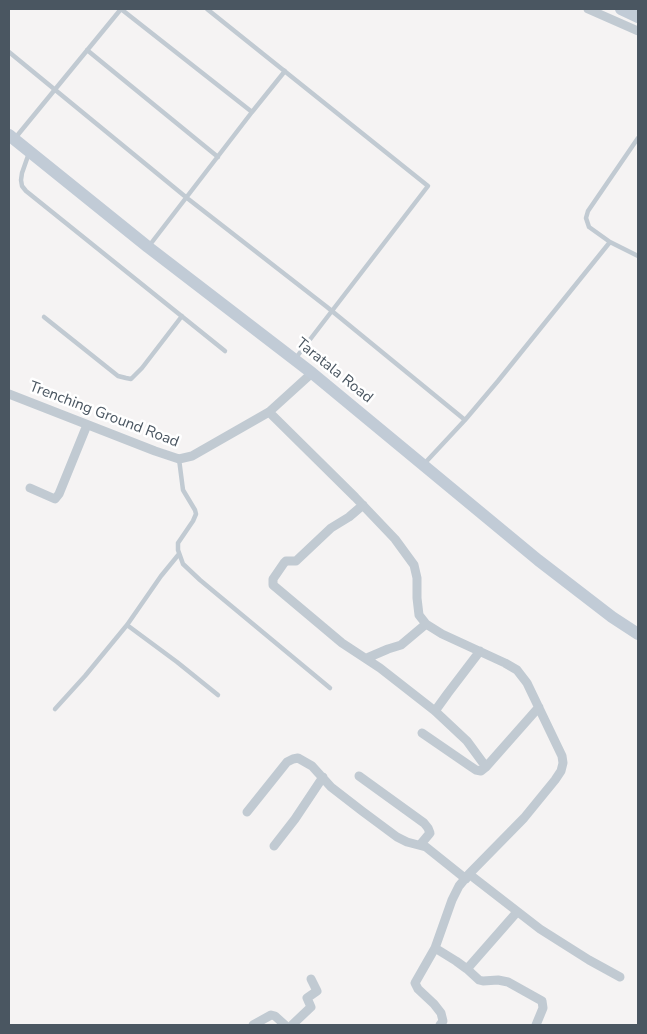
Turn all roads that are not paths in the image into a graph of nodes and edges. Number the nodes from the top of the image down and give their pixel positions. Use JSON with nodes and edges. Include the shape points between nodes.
{"nodes":[{"id":1,"x":121,"y":9,"type":"edge"},
{"id":2,"x":207,"y":9,"type":"edge"},
{"id":3,"x":588,"y":9,"type":"edge"},
{"id":4,"x":621,"y":9,"type":"edge"},
{"id":5,"x":638,"y":17,"type":"edge"},
{"id":6,"x":638,"y":31,"type":"edge"},
{"id":7,"x":87,"y":50,"type":"junction"},
{"id":8,"x":9,"y":52,"type":"edge"},
{"id":9,"x":285,"y":71,"type":"junction"},
{"id":10,"x":54,"y":89,"type":"junction"},
{"id":11,"x":252,"y":112,"type":"junction"},
{"id":12,"x":11,"y":137,"type":"edge"},
{"id":13,"x":638,"y":138,"type":"edge"},
{"id":14,"x":30,"y":151,"type":"junction"},
{"id":15,"x":218,"y":157,"type":"junction"},
{"id":16,"x":187,"y":198,"type":"junction"},
{"id":17,"x":610,"y":242,"type":"junction"},
{"id":18,"x":148,"y":248,"type":"junction"},
{"id":19,"x":638,"y":256,"type":"edge"},
{"id":20,"x":332,"y":312,"type":"junction"},
{"id":21,"x":182,"y":316,"type":"junction"},
{"id":22,"x":44,"y":317,"type":"dead end"},
{"id":23,"x":225,"y":351,"type":"dead end"},
{"id":24,"x":295,"y":360,"type":"junction"},
{"id":25,"x":312,"y":373,"type":"junction"},
{"id":26,"x":9,"y":394,"type":"edge"},
{"id":27,"x":270,"y":412,"type":"junction"},
{"id":28,"x":465,"y":420,"type":"junction"},
{"id":29,"x":87,"y":425,"type":"junction"},
{"id":30,"x":178,"y":459,"type":"junction"},
{"id":31,"x":423,"y":466,"type":"junction"},
{"id":32,"x":30,"y":488,"type":"dead end"},
{"id":33,"x":363,"y":505,"type":"junction"},
{"id":34,"x":179,"y":554,"type":"junction"},
{"id":35,"x":426,"y":624,"type":"junction"},
{"id":36,"x":127,"y":625,"type":"junction"},
{"id":37,"x":638,"y":634,"type":"edge"},
{"id":38,"x":480,"y":651,"type":"junction"},
{"id":39,"x":367,"y":658,"type":"junction"},
{"id":40,"x":330,"y":688,"type":"dead end"},
{"id":41,"x":218,"y":695,"type":"dead end"},
{"id":42,"x":539,"y":707,"type":"junction"},
{"id":43,"x":55,"y":709,"type":"dead end"},
{"id":44,"x":435,"y":712,"type":"junction"},
{"id":45,"x":422,"y":733,"type":"dead end"},
{"id":46,"x":486,"y":767,"type":"junction"},
{"id":47,"x":359,"y":776,"type":"dead end"},
{"id":48,"x":323,"y":778,"type":"junction"},
{"id":49,"x":247,"y":812,"type":"dead end"},
{"id":50,"x":420,"y":845,"type":"junction"},
{"id":51,"x":274,"y":846,"type":"dead end"},
{"id":52,"x":468,"y":876,"type":"junction"},
{"id":53,"x":517,"y":912,"type":"junction"},
{"id":54,"x":435,"y":948,"type":"junction"},
{"id":55,"x":468,"y":969,"type":"junction"},
{"id":56,"x":620,"y":977,"type":"dead end"},
{"id":57,"x":311,"y":979,"type":"dead end"},
{"id":58,"x":443,"y":1024,"type":"edge"},
{"id":59,"x":254,"y":1025,"type":"edge"},
{"id":60,"x":285,"y":1025,"type":"edge"},
{"id":61,"x":292,"y":1025,"type":"edge"},
{"id":62,"x":536,"y":1025,"type":"edge"}],
"edges":[{"from":1,"to":7,"type":"lane"},
{"from":1,"to":11,"type":"lane"},
{"from":2,"to":9,"type":"lane"},
{"from":3,"to":6,"type":"street"},
{"from":4,"to":5,"type":"street"},
{"from":7,"to":10,"type":"lane"},
{"from":7,"to":15,"type":"lane"},
{"from":8,"to":10,"type":"lane"},
{"from":9,"to":11,"type":"lane"},
{"from":9,"to":20,"type":"lane","via":[[428,186]]},
{"from":10,"to":12,"type":"lane"},
{"from":10,"to":16,"type":"lane"},
{"from":11,"to":15,"type":"lane"},
{"from":12,"to":14,"type":"street","name":"Taratala Road"},
{"from":13,"to":17,"type":"lane","via":[[586,218],[589,227]]},
{"from":14,"to":18,"type":"street","name":"Taratala Road"},
{"from":14,"to":21,"type":"lane","via":[[21,180],[26,191]]},
{"from":15,"to":16,"type":"lane"},
{"from":16,"to":18,"type":"lane"},
{"from":16,"to":20,"type":"lane"},
{"from":17,"to":19,"type":"lane"},
{"from":17,"to":28,"type":"lane"},
{"from":18,"to":24,"type":"street","name":"Taratala Road"},
{"from":20,"to":24,"type":"lane"},
{"from":20,"to":28,"type":"lane"},
{"from":21,"to":22,"type":"lane","via":[[131,379],[118,376]]},
{"from":21,"to":23,"type":"lane"},
{"from":24,"to":25,"type":"street","name":"Taratala Road"},
{"from":25,"to":27,"type":"street","name":"Trenching Ground Road"},
{"from":25,"to":31,"type":"street","name":"Taratala Road"},
{"from":26,"to":29,"type":"street","name":"Trenching Ground Road"},
{"from":27,"to":30,"type":"street","name":"Trenching Ground Road","via":[[192,456]]},
{"from":27,"to":33,"type":"street"},
{"from":28,"to":31,"type":"lane"},
{"from":29,"to":30,"type":"street","name":"Trenching Ground Road"},
{"from":29,"to":32,"type":"street","via":[[55,499]]},
{"from":30,"to":34,"type":"lane","via":[[183,490],[196,514],[178,543]]},
{"from":31,"to":37,"type":"street","name":"Taratala Road","via":[[538,560]]},
{"from":33,"to":35,"type":"street","via":[[414,565],[419,615]]},
{"from":33,"to":39,"type":"street","via":[[331,528],[296,561],[286,561],[273,582],[342,643]]},
{"from":34,"to":36,"type":"lane"},
{"from":34,"to":40,"type":"lane","via":[[183,564],[200,580]]},
{"from":35,"to":38,"type":"street"},
{"from":35,"to":39,"type":"street","via":[[401,645]]},
{"from":36,"to":41,"type":"lane"},
{"from":36,"to":43,"type":"lane"},
{"from":38,"to":42,"type":"street","via":[[517,670]]},
{"from":38,"to":44,"type":"street"},
{"from":39,"to":44,"type":"street"},
{"from":42,"to":46,"type":"street"},
{"from":42,"to":52,"type":"street","via":[[562,756],[561,771],[524,818]]},
{"from":44,"to":46,"type":"street","via":[[467,741]]},
{"from":45,"to":46,"type":"street","via":[[476,770]]},
{"from":47,"to":50,"type":"street","via":[[424,823],[430,833]]},
{"from":48,"to":49,"type":"street","via":[[305,760],[293,759],[287,762]]},
{"from":48,"to":50,"type":"street","via":[[397,837]]},
{"from":48,"to":51,"type":"street"},
{"from":50,"to":52,"type":"street"},
{"from":52,"to":53,"type":"street"},
{"from":52,"to":54,"type":"street","via":[[452,900]]},
{"from":53,"to":55,"type":"street"},
{"from":53,"to":56,"type":"street","via":[[566,946]]},
{"from":54,"to":55,"type":"street"},
{"from":54,"to":58,"type":"street","via":[[415,983],[441,1013]]},
{"from":55,"to":62,"type":"street","via":[[479,980],[508,982],[542,1001],[543,1008]]},
{"from":57,"to":61,"type":"street","via":[[317,990],[307,998],[311,1007]]},
{"from":59,"to":60,"type":"street","via":[[270,1015]]}]}
